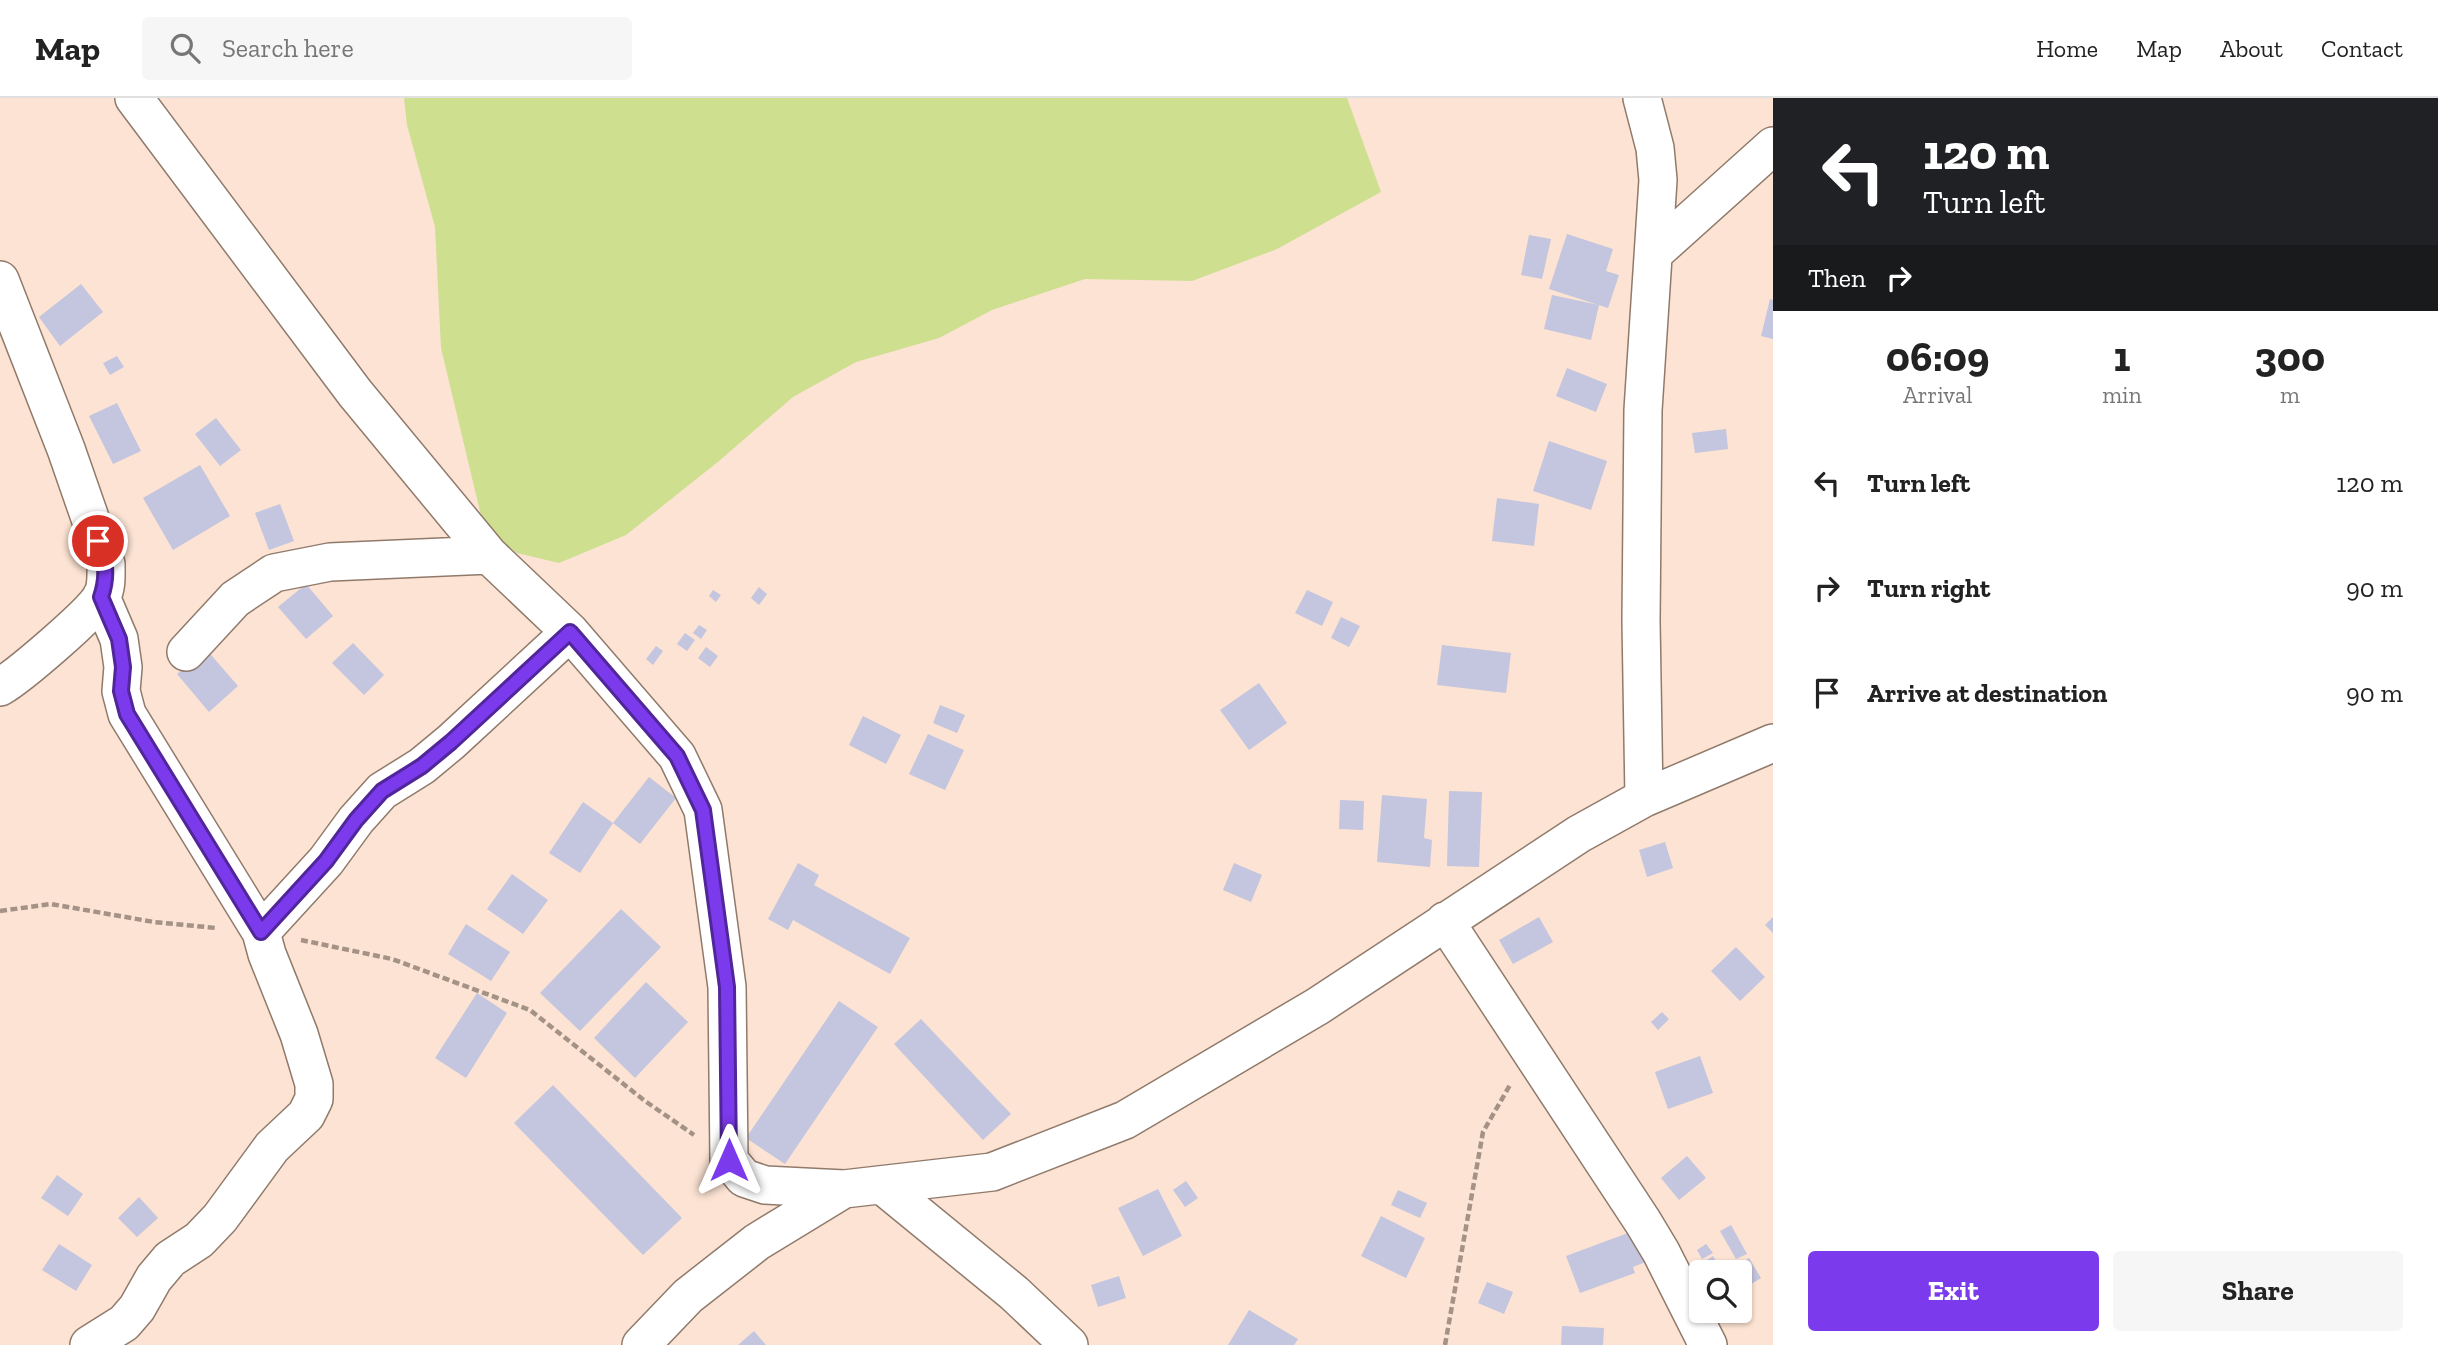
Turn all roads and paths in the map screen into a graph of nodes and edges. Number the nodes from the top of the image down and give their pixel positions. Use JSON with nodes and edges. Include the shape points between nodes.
{"nodes":[{"id":1,"x":134,"y":98,"type":"edge"},
{"id":2,"x":1642,"y":98,"type":"edge"},
{"id":3,"x":1773,"y":146,"type":"edge"},
{"id":4,"x":1654,"y":253,"type":"junction"},
{"id":5,"x":0,"y":279,"type":"edge"},
{"id":6,"x":489,"y":555,"type":"junction"},
{"id":7,"x":101,"y":597,"type":"junction"},
{"id":8,"x":570,"y":632,"type":"junction"},
{"id":9,"x":186,"y":652,"type":"dead end"},
{"id":10,"x":0,"y":687,"type":"edge"},
{"id":11,"x":1773,"y":743,"type":"edge"},
{"id":12,"x":1644,"y":798,"type":"junction"},
{"id":13,"x":0,"y":911,"type":"edge"},
{"id":14,"x":1445,"y":921,"type":"junction"},
{"id":15,"x":261,"y":932,"type":"junction"},
{"id":16,"x":1530,"y":1051,"type":"junction"},
{"id":17,"x":729,"y":1160,"type":"junction"},
{"id":18,"x":882,"y":1185,"type":"junction"},
{"id":19,"x":844,"y":1189,"type":"junction"},
{"id":20,"x":89,"y":1345,"type":"edge"},
{"id":21,"x":641,"y":1345,"type":"edge"},
{"id":22,"x":1069,"y":1345,"type":"edge"},
{"id":23,"x":1445,"y":1345,"type":"edge"},
{"id":24,"x":1708,"y":1345,"type":"edge"}],
"edges":[{"from":1,"to":6,"type":"street","via":[[355,393]]},
{"from":2,"to":4,"type":"street","via":[[1658,180]]},
{"from":3,"to":4,"type":"street"},
{"from":4,"to":12,"type":"street","via":[[1643,410]]},
{"from":5,"to":7,"type":"street","via":[[106,564]]},
{"from":6,"to":8,"type":"street"},
{"from":6,"to":9,"type":"street","via":[[330,562],[274,573],[235,599]]},
{"from":7,"to":10,"type":"street","via":[[69,631]]},
{"from":7,"to":15,"type":"street","via":[[119,639],[121,691],[127,714]]},
{"from":8,"to":15,"type":"street","via":[[451,742],[382,791]]},
{"from":8,"to":17,"type":"street","via":[[677,756],[703,810],[727,987]]},
{"from":11,"to":12,"type":"street"},
{"from":12,"to":14,"type":"street","via":[[1579,834]]},
{"from":13,"to":15,"type":"path","via":[[51,904],[155,922]]},
{"from":14,"to":16,"type":"street"},
{"from":14,"to":18,"type":"street","via":[[1318,1006],[1125,1119],[992,1172]]},
{"from":15,"to":17,"type":"path","via":[[392,959],[530,1010]]},
{"from":15,"to":20,"type":"street","via":[[299,1034],[314,1099],[306,1115],[272,1147],[220,1218],[199,1240],[170,1259],[124,1323]]},
{"from":16,"to":23,"type":"path","via":[[1483,1132]]},
{"from":16,"to":24,"type":"street","via":[[1655,1242]]},
{"from":17,"to":19,"type":"street","via":[[744,1178],[765,1185]]},
{"from":18,"to":19,"type":"street"},
{"from":18,"to":22,"type":"street","via":[[1014,1293]]},
{"from":19,"to":21,"type":"street","via":[[757,1242],[688,1296]]}]}
